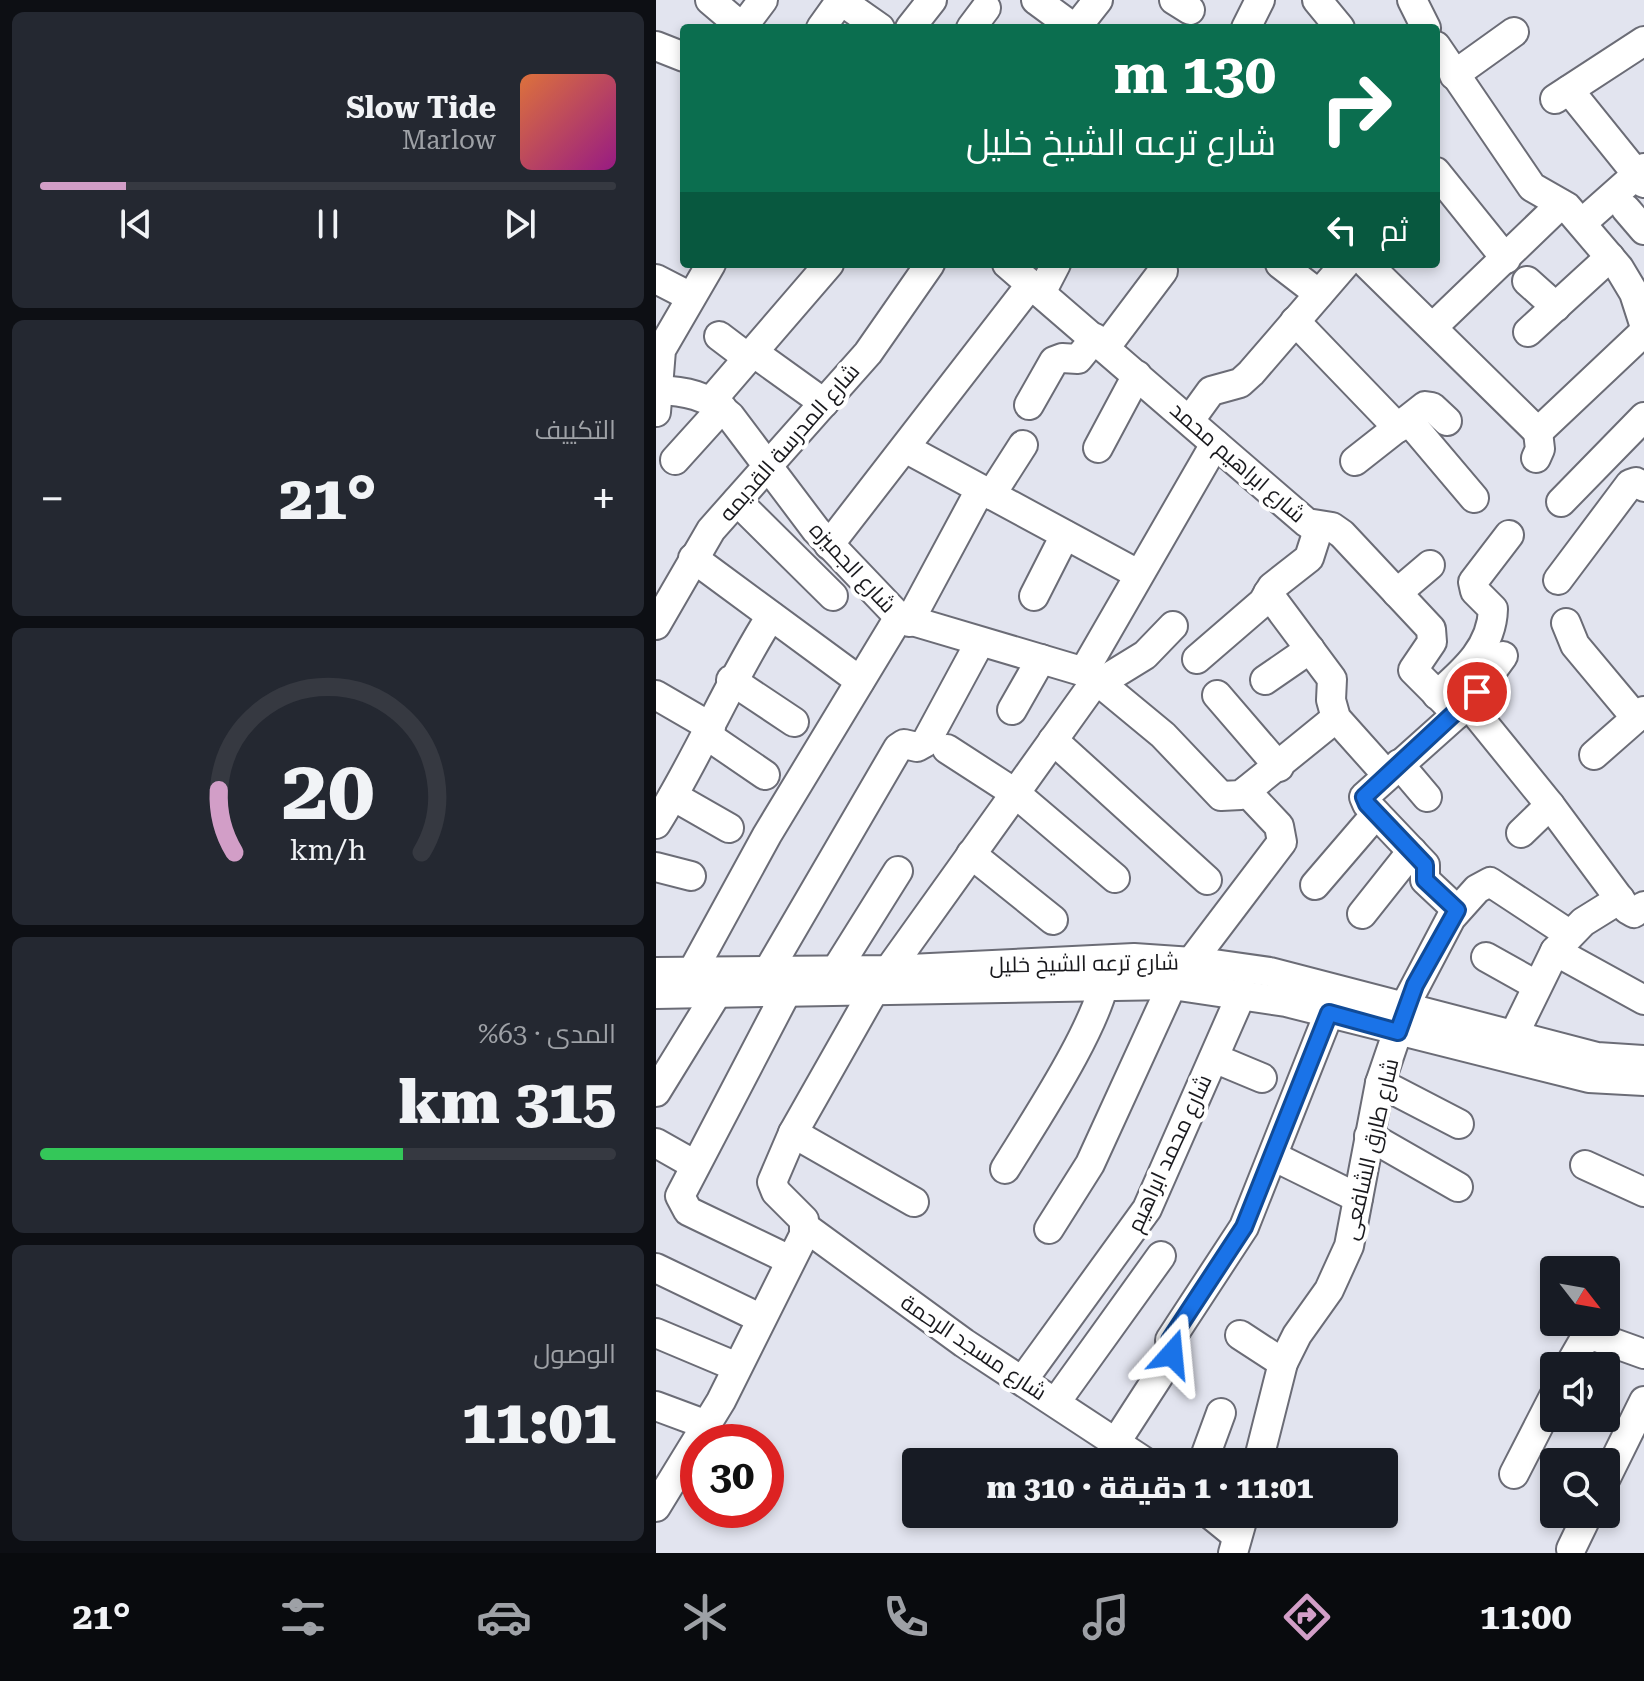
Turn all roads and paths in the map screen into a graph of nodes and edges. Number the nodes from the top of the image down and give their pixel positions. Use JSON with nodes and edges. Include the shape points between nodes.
{"nodes":[{"id":1,"x":710,"y":0,"type":"edge"},
{"id":2,"x":763,"y":0,"type":"edge"},
{"id":3,"x":840,"y":0,"type":"edge"},
{"id":4,"x":932,"y":0,"type":"edge"},
{"id":5,"x":1036,"y":0,"type":"edge"},
{"id":6,"x":1098,"y":0,"type":"edge"},
{"id":7,"x":1260,"y":0,"type":"edge"},
{"id":8,"x":1317,"y":0,"type":"edge"},
{"id":9,"x":1412,"y":0,"type":"edge"},
{"id":10,"x":737,"y":24,"type":"edge"},
{"id":11,"x":745,"y":24,"type":"edge"},
{"id":12,"x":824,"y":24,"type":"edge"},
{"id":13,"x":874,"y":24,"type":"edge"},
{"id":14,"x":913,"y":24,"type":"edge"},
{"id":15,"x":1069,"y":24,"type":"edge"},
{"id":16,"x":1078,"y":24,"type":"edge"},
{"id":17,"x":1248,"y":24,"type":"edge"},
{"id":18,"x":1337,"y":24,"type":"edge"},
{"id":19,"x":1424,"y":24,"type":"edge"},
{"id":20,"x":1514,"y":32,"type":"dead end"},
{"id":21,"x":1644,"y":41,"type":"edge"},
{"id":22,"x":656,"y":46,"type":"edge"},
{"id":23,"x":1440,"y":52,"type":"edge"},
{"id":24,"x":680,"y":55,"type":"edge"},
{"id":25,"x":1454,"y":75,"type":"junction"},
{"id":26,"x":1440,"y":177,"type":"edge"},
{"id":27,"x":1628,"y":201,"type":"edge"},
{"id":28,"x":1561,"y":204,"type":"junction"},
{"id":29,"x":1610,"y":257,"type":"junction"},
{"id":30,"x":1506,"y":259,"type":"junction"},
{"id":31,"x":709,"y":268,"type":"edge"},
{"id":32,"x":826,"y":268,"type":"edge"},
{"id":33,"x":927,"y":268,"type":"edge"},
{"id":34,"x":1012,"y":268,"type":"edge"},
{"id":35,"x":1053,"y":268,"type":"edge"},
{"id":36,"x":1285,"y":268,"type":"edge"},
{"id":37,"x":1342,"y":268,"type":"edge"},
{"id":38,"x":1371,"y":268,"type":"edge"},
{"id":39,"x":1163,"y":271,"type":"dead end"},
{"id":40,"x":656,"y":279,"type":"edge"},
{"id":41,"x":1527,"y":281,"type":"dead end"},
{"id":42,"x":1036,"y":288,"type":"junction"},
{"id":43,"x":1319,"y":294,"type":"junction"},
{"id":44,"x":691,"y":297,"type":"junction"},
{"id":45,"x":1556,"y":307,"type":"junction"},
{"id":46,"x":1295,"y":321,"type":"junction"},
{"id":47,"x":1644,"y":324,"type":"edge"},
{"id":48,"x":1433,"y":327,"type":"junction"},
{"id":49,"x":1528,"y":332,"type":"dead end"},
{"id":50,"x":1644,"y":332,"type":"edge"},
{"id":51,"x":662,"y":334,"type":"edge"},
{"id":52,"x":719,"y":336,"type":"dead end"},
{"id":53,"x":1100,"y":343,"type":"junction"},
{"id":54,"x":751,"y":355,"type":"junction"},
{"id":55,"x":1137,"y":375,"type":"junction"},
{"id":56,"x":657,"y":397,"type":"edge"},
{"id":57,"x":824,"y":403,"type":"junction"},
{"id":58,"x":717,"y":404,"type":"junction"},
{"id":59,"x":1029,"y":405,"type":"dead end"},
{"id":60,"x":1644,"y":417,"type":"edge"},
{"id":61,"x":1190,"y":420,"type":"junction"},
{"id":62,"x":1447,"y":421,"type":"dead end"},
{"id":63,"x":1403,"y":424,"type":"junction"},
{"id":64,"x":1215,"y":444,"type":"junction"},
{"id":65,"x":1023,"y":445,"type":"dead end"},
{"id":66,"x":905,"y":448,"type":"junction"},
{"id":67,"x":1098,"y":448,"type":"dead end"},
{"id":68,"x":675,"y":460,"type":"dead end"},
{"id":69,"x":1355,"y":461,"type":"dead end"},
{"id":70,"x":768,"y":465,"type":"junction"},
{"id":71,"x":1644,"y":487,"type":"edge"},
{"id":72,"x":986,"y":493,"type":"junction"},
{"id":73,"x":1474,"y":498,"type":"dead end"},
{"id":74,"x":737,"y":501,"type":"junction"},
{"id":75,"x":1561,"y":502,"type":"dead end"},
{"id":76,"x":1319,"y":527,"type":"junction"},
{"id":77,"x":1065,"y":535,"type":"junction"},
{"id":78,"x":1509,"y":535,"type":"dead end"},
{"id":79,"x":829,"y":545,"type":"junction"},
{"id":80,"x":693,"y":558,"type":"junction"},
{"id":81,"x":1430,"y":565,"type":"dead end"},
{"id":82,"x":1138,"y":574,"type":"junction"},
{"id":83,"x":1558,"y":580,"type":"dead end"},
{"id":84,"x":1268,"y":593,"type":"junction"},
{"id":85,"x":1397,"y":593,"type":"junction"},
{"id":86,"x":833,"y":596,"type":"dead end"},
{"id":87,"x":1034,"y":596,"type":"dead end"},
{"id":88,"x":771,"y":616,"type":"junction"},
{"id":89,"x":904,"y":620,"type":"junction"},
{"id":90,"x":1566,"y":623,"type":"dead end"},
{"id":91,"x":656,"y":625,"type":"edge"},
{"id":92,"x":1173,"y":626,"type":"dead end"},
{"id":93,"x":980,"y":642,"type":"junction"},
{"id":94,"x":1310,"y":649,"type":"junction"},
{"id":95,"x":1503,"y":656,"type":"dead end"},
{"id":96,"x":1041,"y":659,"type":"junction"},
{"id":97,"x":1197,"y":659,"type":"dead end"},
{"id":98,"x":1094,"y":677,"type":"junction"},
{"id":99,"x":731,"y":680,"type":"junction"},
{"id":100,"x":1265,"y":680,"type":"dead end"},
{"id":101,"x":860,"y":681,"type":"junction"},
{"id":102,"x":656,"y":695,"type":"edge"},
{"id":103,"x":1217,"y":695,"type":"dead end"},
{"id":104,"x":1454,"y":704,"type":"junction"},
{"id":105,"x":1012,"y":710,"type":"dead end"},
{"id":106,"x":1640,"y":714,"type":"edge"},
{"id":107,"x":1336,"y":718,"type":"junction"},
{"id":108,"x":794,"y":722,"type":"dead end"},
{"id":109,"x":709,"y":732,"type":"junction"},
{"id":110,"x":1053,"y":740,"type":"junction"},
{"id":111,"x":947,"y":749,"type":"dead end"},
{"id":112,"x":1594,"y":755,"type":"dead end"},
{"id":113,"x":1279,"y":767,"type":"junction"},
{"id":114,"x":1393,"y":770,"type":"junction"},
{"id":115,"x":765,"y":775,"type":"dead end"},
{"id":116,"x":1246,"y":791,"type":"junction"},
{"id":117,"x":1015,"y":793,"type":"junction"},
{"id":118,"x":673,"y":796,"type":"junction"},
{"id":119,"x":1427,"y":797,"type":"dead end"},
{"id":120,"x":1550,"y":805,"type":"junction"},
{"id":121,"x":1376,"y":814,"type":"junction"},
{"id":122,"x":656,"y":824,"type":"edge"},
{"id":123,"x":729,"y":828,"type":"dead end"},
{"id":124,"x":1521,"y":833,"type":"dead end"},
{"id":125,"x":1412,"y":851,"type":"junction"},
{"id":126,"x":971,"y":854,"type":"junction"},
{"id":127,"x":656,"y":867,"type":"edge"},
{"id":128,"x":898,"y":871,"type":"dead end"},
{"id":129,"x":691,"y":876,"type":"dead end"},
{"id":130,"x":1115,"y":878,"type":"dead end"},
{"id":131,"x":1207,"y":880,"type":"dead end"},
{"id":132,"x":1315,"y":885,"type":"dead end"},
{"id":133,"x":1632,"y":906,"type":"edge"},
{"id":134,"x":1457,"y":910,"type":"junction"},
{"id":135,"x":1362,"y":914,"type":"dead end"},
{"id":136,"x":1053,"y":920,"type":"dead end"},
{"id":137,"x":1562,"y":943,"type":"junction"},
{"id":138,"x":1486,"y":957,"type":"dead end"},
{"id":139,"x":1191,"y":962,"type":"junction"},
{"id":140,"x":836,"y":970,"type":"junction"},
{"id":141,"x":1107,"y":971,"type":"junction"},
{"id":142,"x":656,"y":972,"type":"edge"},
{"id":143,"x":692,"y":972,"type":"junction"},
{"id":144,"x":881,"y":981,"type":"junction"},
{"id":145,"x":777,"y":982,"type":"junction"},
{"id":146,"x":1172,"y":985,"type":"junction"},
{"id":147,"x":1536,"y":985,"type":"junction"},
{"id":148,"x":717,"y":993,"type":"junction"},
{"id":149,"x":1242,"y":993,"type":"junction"},
{"id":150,"x":656,"y":994,"type":"edge"},
{"id":151,"x":1644,"y":1000,"type":"edge"},
{"id":152,"x":1329,"y":1013,"type":"junction"},
{"id":153,"x":1402,"y":1021,"type":"junction"},
{"id":154,"x":1507,"y":1047,"type":"junction"},
{"id":155,"x":1214,"y":1058,"type":"junction"},
{"id":156,"x":1644,"y":1060,"type":"edge"},
{"id":157,"x":1262,"y":1078,"type":"dead end"},
{"id":158,"x":1644,"y":1081,"type":"edge"},
{"id":159,"x":1380,"y":1083,"type":"junction"},
{"id":160,"x":656,"y":1092,"type":"edge"},
{"id":161,"x":1459,"y":1124,"type":"dead end"},
{"id":162,"x":793,"y":1133,"type":"junction"},
{"id":163,"x":1369,"y":1136,"type":"junction"},
{"id":164,"x":656,"y":1143,"type":"edge"},
{"id":165,"x":1273,"y":1156,"type":"junction"},
{"id":166,"x":695,"y":1165,"type":"junction"},
{"id":167,"x":1585,"y":1165,"type":"dead end"},
{"id":168,"x":1005,"y":1169,"type":"dead end"},
{"id":169,"x":1458,"y":1187,"type":"dead end"},
{"id":170,"x":1644,"y":1192,"type":"edge"},
{"id":171,"x":1358,"y":1198,"type":"junction"},
{"id":172,"x":914,"y":1202,"type":"dead end"},
{"id":173,"x":805,"y":1227,"type":"junction"},
{"id":174,"x":1049,"y":1229,"type":"dead end"},
{"id":175,"x":1161,"y":1256,"type":"dead end"},
{"id":176,"x":790,"y":1260,"type":"junction"},
{"id":177,"x":656,"y":1268,"type":"edge"},
{"id":178,"x":760,"y":1318,"type":"junction"},
{"id":179,"x":656,"y":1333,"type":"edge"},
{"id":180,"x":1240,"y":1335,"type":"dead end"},
{"id":181,"x":1577,"y":1352,"type":"edge"},
{"id":182,"x":1644,"y":1354,"type":"edge"},
{"id":183,"x":1283,"y":1363,"type":"junction"},
{"id":184,"x":737,"y":1367,"type":"junction"},
{"id":185,"x":1023,"y":1380,"type":"junction"},
{"id":186,"x":1644,"y":1401,"type":"edge"},
{"id":187,"x":1056,"y":1402,"type":"junction"},
{"id":188,"x":656,"y":1406,"type":"edge"},
{"id":189,"x":1221,"y":1413,"type":"dead end"},
{"id":190,"x":1540,"y":1423,"type":"edge"},
{"id":191,"x":704,"y":1424,"type":"edge"},
{"id":192,"x":708,"y":1424,"type":"edge"},
{"id":193,"x":1116,"y":1442,"type":"junction"},
{"id":194,"x":1125,"y":1448,"type":"edge"},
{"id":195,"x":1208,"y":1448,"type":"edge"},
{"id":196,"x":1262,"y":1448,"type":"edge"},
{"id":197,"x":1620,"y":1450,"type":"edge"},
{"id":198,"x":680,"y":1464,"type":"edge"},
{"id":199,"x":1514,"y":1474,"type":"dead end"},
{"id":200,"x":661,"y":1492,"type":"edge"},
{"id":201,"x":1581,"y":1528,"type":"edge"},
{"id":202,"x":1571,"y":1549,"type":"dead end"}],
"edges":[{"from":1,"to":10,"type":"street"},
{"from":2,"to":11,"type":"street"},
{"from":3,"to":12,"type":"street"},
{"from":3,"to":13,"type":"street"},
{"from":4,"to":14,"type":"street"},
{"from":5,"to":15,"type":"street"},
{"from":6,"to":16,"type":"street"},
{"from":7,"to":17,"type":"street"},
{"from":8,"to":18,"type":"street"},
{"from":9,"to":19,"type":"street"},
{"from":20,"to":25,"type":"street"},
{"from":21,"to":27,"type":"street","via":[[1562,94]]},
{"from":22,"to":24,"type":"street"},
{"from":23,"to":25,"type":"street"},
{"from":25,"to":28,"type":"street","via":[[1532,187]]},
{"from":26,"to":30,"type":"street"},
{"from":27,"to":28,"type":"street"},
{"from":27,"to":29,"type":"street"},
{"from":28,"to":30,"type":"street"},
{"from":29,"to":45,"type":"street"},
{"from":29,"to":47,"type":"street","via":[[1634,293]]},
{"from":30,"to":48,"type":"street"},
{"from":31,"to":44,"type":"street"},
{"from":32,"to":54,"type":"street"},
{"from":33,"to":57,"type":"street","name":"شارع المدرسة القديمه","via":[[883,334]]},
{"from":34,"to":42,"type":"street","name":"شارع ابراهيم محمد"},
{"from":35,"to":42,"type":"street"},
{"from":36,"to":43,"type":"street"},
{"from":37,"to":43,"type":"street"},
{"from":38,"to":48,"type":"street"},
{"from":39,"to":53,"type":"street"},
{"from":40,"to":44,"type":"street"},
{"from":41,"to":45,"type":"street"},
{"from":42,"to":53,"type":"street","name":"شارع ابراهيم محمد"},
{"from":42,"to":66,"type":"street"},
{"from":43,"to":46,"type":"street"},
{"from":44,"to":51,"type":"street"},
{"from":45,"to":49,"type":"street"},
{"from":46,"to":61,"type":"street","via":[[1251,373],[1240,383],[1211,391]]},
{"from":46,"to":63,"type":"street"},
{"from":48,"to":50,"type":"street","via":[[1537,445]]},
{"from":51,"to":56,"type":"street"},
{"from":52,"to":54,"type":"street"},
{"from":53,"to":55,"type":"street","name":"شارع ابراهيم محمد"},
{"from":53,"to":59,"type":"street","via":[[1078,359],[1054,361]]},
{"from":54,"to":57,"type":"street"},
{"from":54,"to":58,"type":"street"},
{"from":55,"to":61,"type":"street","name":"شارع ابراهيم محمد"},
{"from":55,"to":67,"type":"street"},
{"from":56,"to":58,"type":"street","via":[[683,391]]},
{"from":57,"to":70,"type":"street","name":"شارع المدرسة القديمه"},
{"from":58,"to":68,"type":"street"},
{"from":58,"to":70,"type":"street","name":"شارع الجميزه"},
{"from":60,"to":75,"type":"street"},
{"from":61,"to":64,"type":"street","name":"شارع ابراهيم محمد"},
{"from":62,"to":63,"type":"street","via":[[1427,405]]},
{"from":63,"to":69,"type":"street"},
{"from":63,"to":73,"type":"street"},
{"from":64,"to":76,"type":"street","name":"شارع ابراهيم محمد","via":[[1307,523]]},
{"from":64,"to":82,"type":"street"},
{"from":65,"to":72,"type":"street"},
{"from":66,"to":72,"type":"street"},
{"from":66,"to":79,"type":"street"},
{"from":70,"to":74,"type":"street","name":"شارع المدرسة القديمه"},
{"from":70,"to":79,"type":"street","name":"شارع الجميزه"},
{"from":71,"to":83,"type":"street","via":[[1630,484]]},
{"from":72,"to":77,"type":"street"},
{"from":72,"to":89,"type":"street"},
{"from":74,"to":80,"type":"street","name":"شارع المدرسة القديمه"},
{"from":74,"to":86,"type":"street"},
{"from":76,"to":84,"type":"street","via":[[1309,558]]},
{"from":76,"to":85,"type":"street","name":"شارع ابراهيم محمد","via":[[1342,534]]},
{"from":77,"to":82,"type":"street"},
{"from":77,"to":87,"type":"street"},
{"from":78,"to":104,"type":"street","via":[[1473,582],[1493,609],[1485,643]]},
{"from":79,"to":89,"type":"street","name":"شارع الجميزه"},
{"from":80,"to":88,"type":"street"},
{"from":80,"to":91,"type":"street","name":"شارع المدرسة القديمه"},
{"from":81,"to":85,"type":"street"},
{"from":82,"to":98,"type":"street"},
{"from":84,"to":94,"type":"street"},
{"from":84,"to":97,"type":"street"},
{"from":85,"to":104,"type":"street","name":"شارع ابراهيم محمد","via":[[1433,633],[1413,667]]},
{"from":88,"to":99,"type":"street"},
{"from":88,"to":101,"type":"street"},
{"from":89,"to":93,"type":"street","name":"شارع الجميزه"},
{"from":89,"to":101,"type":"street"},
{"from":90,"to":106,"type":"street","via":[[1575,645]]},
{"from":92,"to":98,"type":"street","via":[[1145,655]]},
{"from":93,"to":96,"type":"street","name":"شارع الجميزه"},
{"from":93,"to":145,"type":"street","via":[[926,742],[898,748]]},
{"from":94,"to":100,"type":"street"},
{"from":94,"to":107,"type":"street","via":[[1333,682]]},
{"from":95,"to":104,"type":"street"},
{"from":96,"to":98,"type":"street","name":"شارع الجميزه"},
{"from":96,"to":105,"type":"street"},
{"from":98,"to":110,"type":"street"},
{"from":98,"to":116,"type":"street","via":[[1163,735],[1221,796],[1234,798]]},
{"from":99,"to":108,"type":"street"},
{"from":99,"to":109,"type":"street"},
{"from":101,"to":143,"type":"street"},
{"from":102,"to":109,"type":"street"},
{"from":103,"to":113,"type":"street"},
{"from":104,"to":114,"type":"street"},
{"from":104,"to":120,"type":"street"},
{"from":106,"to":112,"type":"street"},
{"from":107,"to":113,"type":"street"},
{"from":107,"to":114,"type":"street"},
{"from":109,"to":115,"type":"street"},
{"from":109,"to":118,"type":"street"},
{"from":110,"to":117,"type":"street"},
{"from":110,"to":131,"type":"street"},
{"from":111,"to":117,"type":"street"},
{"from":113,"to":116,"type":"street"},
{"from":114,"to":119,"type":"street"},
{"from":114,"to":121,"type":"street","via":[[1364,797]]},
{"from":116,"to":139,"type":"street","via":[[1279,826],[1282,842]]},
{"from":117,"to":126,"type":"street"},
{"from":117,"to":130,"type":"street"},
{"from":118,"to":122,"type":"street"},
{"from":118,"to":123,"type":"street"},
{"from":120,"to":124,"type":"street"},
{"from":120,"to":133,"type":"street"},
{"from":121,"to":125,"type":"street"},
{"from":121,"to":132,"type":"street"},
{"from":125,"to":134,"type":"street","via":[[1426,867],[1425,880]]},
{"from":125,"to":135,"type":"street"},
{"from":126,"to":136,"type":"street"},
{"from":126,"to":144,"type":"street"},
{"from":127,"to":129,"type":"street"},
{"from":128,"to":140,"type":"street"},
{"from":133,"to":137,"type":"street"},
{"from":134,"to":137,"type":"street","via":[[1490,882]]},
{"from":134,"to":153,"type":"street","name":"شارع طارق الشافعى"},
{"from":137,"to":147,"type":"street"},
{"from":137,"to":151,"type":"street"},
{"from":138,"to":147,"type":"street"},
{"from":139,"to":141,"type":"street","name":"شارع ترعه الشيخ خليل"},
{"from":139,"to":153,"type":"street","name":"شارع ترعه الشيخ خليل","via":[[1270,972]]},
{"from":140,"to":144,"type":"street","name":"شارع ترعه الشيخ خليل"},
{"from":140,"to":145,"type":"street","name":"شارع ترعه الشيخ خليل"},
{"from":141,"to":144,"type":"street","name":"شارع ترعه الشيخ خليل"},
{"from":141,"to":146,"type":"street","name":"شارع ترعه الشيخ خليل"},
{"from":141,"to":168,"type":"street","via":[[1083,1034]]},
{"from":142,"to":143,"type":"street","name":"شارع ترعه الشيخ خليل"},
{"from":143,"to":145,"type":"street","name":"شارع ترعه الشيخ خليل"},
{"from":144,"to":145,"type":"street","name":"شارع ترعه الشيخ خليل"},
{"from":144,"to":162,"type":"street"},
{"from":145,"to":148,"type":"street","name":"شارع ترعه الشيخ خليل"},
{"from":145,"to":166,"type":"street"},
{"from":146,"to":149,"type":"street","name":"شارع ترعه الشيخ خليل"},
{"from":146,"to":174,"type":"street","via":[[1090,1164]]},
{"from":147,"to":154,"type":"street"},
{"from":148,"to":150,"type":"street","name":"شارع ترعه الشيخ خليل"},
{"from":148,"to":160,"type":"street"},
{"from":149,"to":152,"type":"street","name":"شارع ترعه الشيخ خليل"},
{"from":149,"to":155,"type":"street","name":"شارع محمد ابراهيم"},
{"from":152,"to":153,"type":"street","name":"شارع ترعه الشيخ خليل"},
{"from":152,"to":165,"type":"street"},
{"from":153,"to":154,"type":"street","name":"شارع ترعه الشيخ خليل"},
{"from":153,"to":159,"type":"street","name":"شارع طارق الشافعى"},
{"from":154,"to":156,"type":"street","name":"شارع ترعه الشيخ خليل"},
{"from":154,"to":158,"type":"street","name":"شارع ترعه الشيخ خليل","via":[[1589,1078]]},
{"from":155,"to":157,"type":"street"},
{"from":155,"to":185,"type":"street","name":"شارع محمد ابراهيم","via":[[1147,1209]]},
{"from":159,"to":161,"type":"street"},
{"from":159,"to":163,"type":"street","name":"شارع طارق الشافعى"},
{"from":162,"to":172,"type":"street"},
{"from":162,"to":173,"type":"street","name":"شارع مسجد الرحمة","via":[[772,1182]]},
{"from":163,"to":169,"type":"street"},
{"from":163,"to":171,"type":"street","name":"شارع طارق الشافعى"},
{"from":164,"to":166,"type":"street"},
{"from":165,"to":171,"type":"street"},
{"from":165,"to":193,"type":"street","via":[[1233,1248],[1170,1340],[1171,1357]]},
{"from":166,"to":176,"type":"street","via":[[680,1196],[688,1211]]},
{"from":167,"to":170,"type":"street"},
{"from":171,"to":183,"type":"street","name":"شارع طارق الشافعى","via":[[1340,1268]]},
{"from":173,"to":176,"type":"street"},
{"from":173,"to":185,"type":"street","name":"شارع مسجد الرحمة"},
{"from":175,"to":187,"type":"street"},
{"from":176,"to":178,"type":"street"},
{"from":177,"to":178,"type":"street"},
{"from":178,"to":184,"type":"street"},
{"from":179,"to":184,"type":"street"},
{"from":180,"to":183,"type":"street"},
{"from":181,"to":182,"type":"street","via":[[1594,1336]]},
{"from":183,"to":196,"type":"street","name":"شارع طارق الشافعى"},
{"from":184,"to":192,"type":"street"},
{"from":185,"to":187,"type":"street","name":"شارع مسجد الرحمة"},
{"from":186,"to":197,"type":"street"},
{"from":187,"to":193,"type":"street","name":"شارع مسجد الرحمة"},
{"from":188,"to":191,"type":"street"},
{"from":189,"to":195,"type":"street"},
{"from":190,"to":199,"type":"street"},
{"from":193,"to":194,"type":"street","name":"شارع مسجد الرحمة"},
{"from":198,"to":200,"type":"street"},
{"from":201,"to":202,"type":"street"}]}
